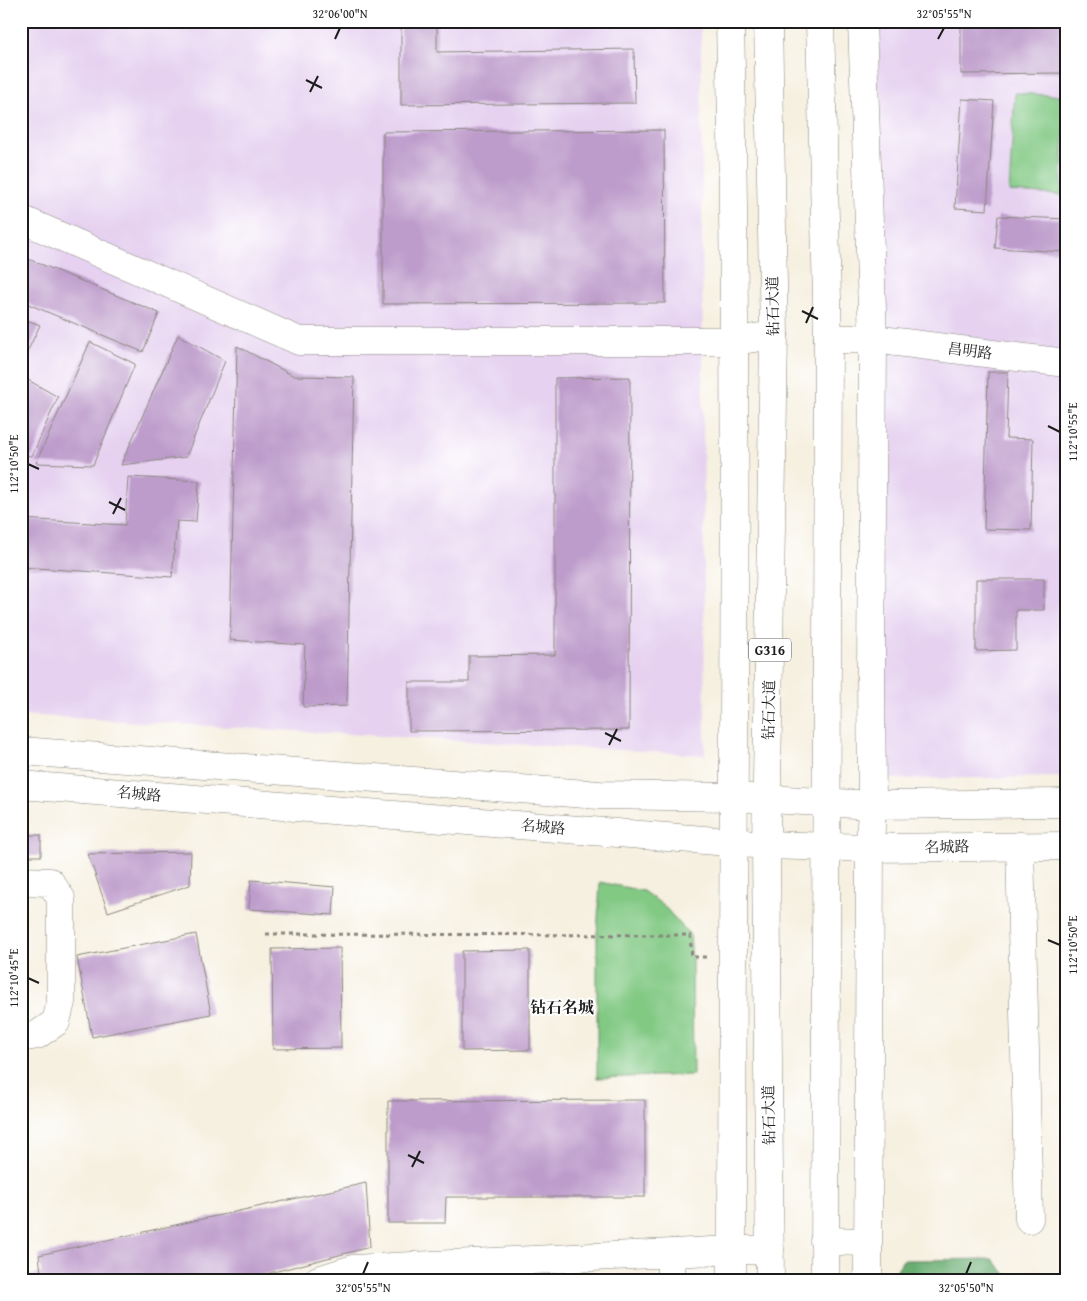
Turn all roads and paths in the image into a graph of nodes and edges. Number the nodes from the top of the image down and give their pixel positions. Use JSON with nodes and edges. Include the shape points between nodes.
{"nodes":[{"id":1,"x":730,"y":21,"type":"edge"},
{"id":2,"x":768,"y":21,"type":"edge"},
{"id":3,"x":820,"y":21,"type":"edge"},
{"id":4,"x":862,"y":21,"type":"edge"},
{"id":5,"x":21,"y":219,"type":"edge"},
{"id":6,"x":774,"y":335,"type":"junction"},
{"id":7,"x":828,"y":339,"type":"junction"},
{"id":8,"x":873,"y":339,"type":"junction"},
{"id":9,"x":735,"y":341,"type":"junction"},
{"id":10,"x":1066,"y":363,"type":"edge"},
{"id":11,"x":21,"y":751,"type":"edge"},
{"id":12,"x":21,"y":785,"type":"edge"},
{"id":13,"x":734,"y":797,"type":"junction"},
{"id":14,"x":768,"y":799,"type":"junction"},
{"id":15,"x":826,"y":802,"type":"junction"},
{"id":16,"x":1066,"y":803,"type":"edge"},
{"id":17,"x":872,"y":805,"type":"junction"},
{"id":18,"x":734,"y":842,"type":"junction"},
{"id":19,"x":766,"y":844,"type":"junction"},
{"id":20,"x":827,"y":846,"type":"junction"},
{"id":21,"x":1020,"y":846,"type":"junction"},
{"id":22,"x":1066,"y":846,"type":"edge"},
{"id":23,"x":870,"y":848,"type":"junction"},
{"id":24,"x":21,"y":881,"type":"edge"},
{"id":25,"x":266,"y":934,"type":"dead end"},
{"id":26,"x":733,"y":957,"type":"junction"},
{"id":27,"x":21,"y":1038,"type":"edge"},
{"id":28,"x":1029,"y":1220,"type":"dead end"},
{"id":29,"x":824,"y":1241,"type":"junction"},
{"id":30,"x":868,"y":1242,"type":"junction"},
{"id":31,"x":732,"y":1250,"type":"junction"},
{"id":32,"x":770,"y":1250,"type":"junction"},
{"id":33,"x":671,"y":1253,"type":"junction"},
{"id":34,"x":318,"y":1280,"type":"edge"},
{"id":35,"x":671,"y":1280,"type":"edge"},
{"id":36,"x":732,"y":1280,"type":"edge"},
{"id":37,"x":770,"y":1280,"type":"edge"},
{"id":38,"x":825,"y":1280,"type":"edge"},
{"id":39,"x":868,"y":1280,"type":"edge"}],
"edges":[{"from":1,"to":9,"type":"main road"},
{"from":2,"to":6,"type":"main road","name":"钻石大道","number":"G316"},
{"from":3,"to":7,"type":"main road"},
{"from":4,"to":8,"type":"main road"},
{"from":5,"to":9,"type":"main road","via":[[299,341]]},
{"from":6,"to":9,"type":"main road"},
{"from":6,"to":14,"type":"main road","name":"钻石大道","number":"G316"},
{"from":7,"to":8,"type":"main road","name":"昌明路"},
{"from":7,"to":15,"type":"main road"},
{"from":8,"to":10,"type":"main road","name":"昌明路"},
{"from":8,"to":17,"type":"main road"},
{"from":9,"to":13,"type":"main road"},
{"from":11,"to":13,"type":"main road","via":[[598,795]]},
{"from":12,"to":18,"type":"main road","name":"名城路"},
{"from":13,"to":14,"type":"main road"},
{"from":13,"to":18,"type":"main road"},
{"from":14,"to":15,"type":"main road"},
{"from":14,"to":19,"type":"main road","name":"钻石大道","number":"G316"},
{"from":15,"to":17,"type":"main road"},
{"from":15,"to":20,"type":"main road"},
{"from":16,"to":17,"type":"main road"},
{"from":17,"to":23,"type":"main road"},
{"from":18,"to":19,"type":"main road","name":"名城路"},
{"from":18,"to":26,"type":"main road"},
{"from":19,"to":20,"type":"main road","name":"名城路"},
{"from":19,"to":32,"type":"main road","name":"钻石大道","number":"G316"},
{"from":20,"to":23,"type":"main road","name":"名城路"},
{"from":20,"to":29,"type":"main road"},
{"from":21,"to":22,"type":"main road","name":"名城路"},
{"from":21,"to":23,"type":"main road","name":"名城路"},
{"from":21,"to":28,"type":"main road"},
{"from":23,"to":30,"type":"main road"},
{"from":24,"to":27,"type":"main road","via":[[50,882],[60,898],[61,1002],[56,1022],[37,1035]]},
{"from":25,"to":26,"type":"path","via":[[690,935],[692,957]]},
{"from":26,"to":31,"type":"main road"},
{"from":29,"to":30,"type":"main road"},
{"from":29,"to":38,"type":"main road"},
{"from":30,"to":39,"type":"main road"},
{"from":31,"to":32,"type":"main road"},
{"from":31,"to":33,"type":"main road"},
{"from":31,"to":36,"type":"main road"},
{"from":32,"to":37,"type":"main road","name":"钻石大道","number":"G316"},
{"from":33,"to":34,"type":"main road","via":[[353,1269]]},
{"from":33,"to":35,"type":"main road"}]}
